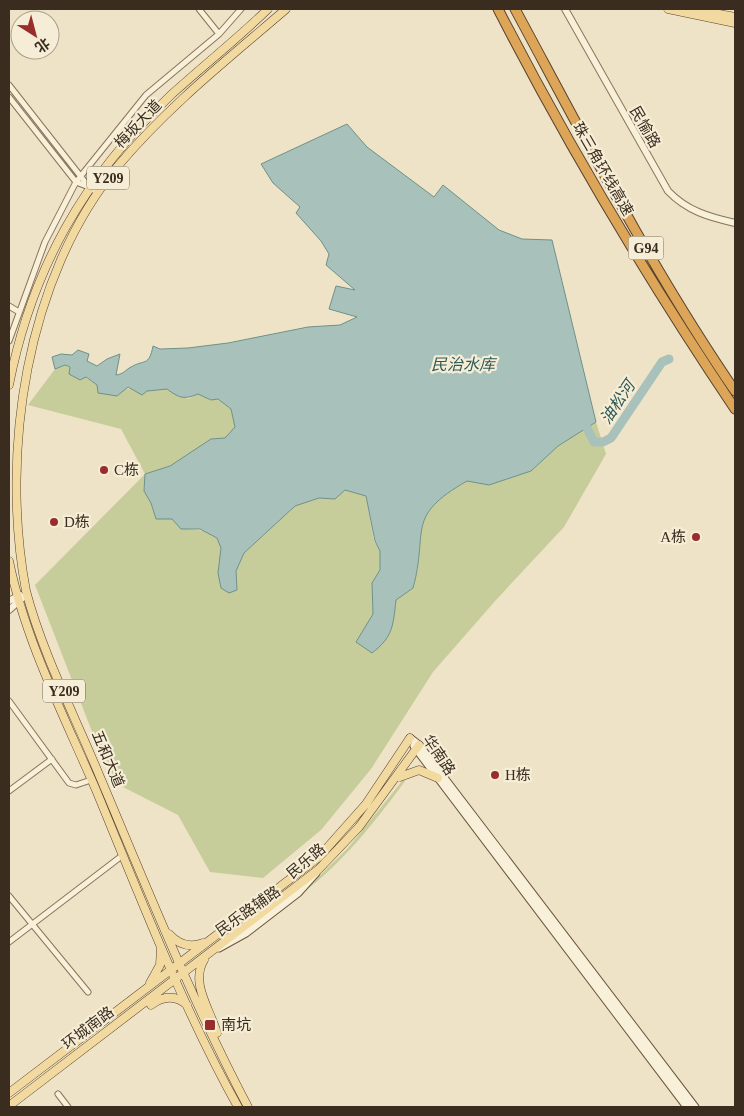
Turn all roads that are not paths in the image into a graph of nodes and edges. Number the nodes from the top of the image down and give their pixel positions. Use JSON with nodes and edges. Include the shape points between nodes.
{"nodes":[{"id":1,"x":199,"y":9,"type":"edge"},
{"id":2,"x":241,"y":9,"type":"edge"},
{"id":3,"x":268,"y":9,"type":"edge"},
{"id":4,"x":286,"y":9,"type":"edge"},
{"id":5,"x":498,"y":9,"type":"edge"},
{"id":6,"x":515,"y":9,"type":"edge"},
{"id":7,"x":565,"y":9,"type":"edge"},
{"id":8,"x":668,"y":9,"type":"edge"},
{"id":9,"x":693,"y":9,"type":"edge"},
{"id":10,"x":735,"y":17,"type":"edge"},
{"id":11,"x":735,"y":23,"type":"edge"},
{"id":12,"x":219,"y":34,"type":"junction"},
{"id":13,"x":9,"y":84,"type":"edge"},
{"id":14,"x":9,"y":97,"type":"edge"},
{"id":15,"x":81,"y":175,"type":"junction"},
{"id":16,"x":76,"y":182,"type":"junction"},
{"id":17,"x":89,"y":187,"type":"junction"},
{"id":18,"x":98,"y":193,"type":"junction"},
{"id":19,"x":735,"y":223,"type":"edge"},
{"id":20,"x":9,"y":306,"type":"edge"},
{"id":21,"x":19,"y":312,"type":"junction"},
{"id":22,"x":9,"y":342,"type":"edge"},
{"id":23,"x":13,"y":349,"type":"edge"},
{"id":24,"x":9,"y":385,"type":"edge"},
{"id":25,"x":735,"y":392,"type":"edge"},
{"id":26,"x":16,"y":404,"type":"joint"},
{"id":27,"x":735,"y":410,"type":"edge"},
{"id":28,"x":9,"y":560,"type":"edge"},
{"id":29,"x":26,"y":594,"type":"junction"},
{"id":30,"x":18,"y":599,"type":"junction"},
{"id":31,"x":9,"y":601,"type":"edge"},
{"id":32,"x":9,"y":610,"type":"edge"},
{"id":33,"x":9,"y":701,"type":"edge"},
{"id":34,"x":410,"y":738,"type":"joint"},
{"id":35,"x":418,"y":747,"type":"junction"},
{"id":36,"x":52,"y":759,"type":"junction"},
{"id":37,"x":438,"y":778,"type":"junction"},
{"id":38,"x":91,"y":780,"type":"junction"},
{"id":39,"x":394,"y":781,"type":"junction"},
{"id":40,"x":9,"y":791,"type":"edge"},
{"id":41,"x":123,"y":854,"type":"junction"},
{"id":42,"x":9,"y":896,"type":"edge"},
{"id":43,"x":32,"y":924,"type":"junction"},
{"id":44,"x":164,"y":925,"type":"junction"},
{"id":45,"x":160,"y":941,"type":"junction"},
{"id":46,"x":210,"y":941,"type":"junction"},
{"id":47,"x":9,"y":942,"type":"edge"},
{"id":48,"x":211,"y":951,"type":"junction"},
{"id":49,"x":180,"y":963,"type":"junction"},
{"id":50,"x":173,"y":969,"type":"junction"},
{"id":51,"x":184,"y":973,"type":"junction"},
{"id":52,"x":177,"y":979,"type":"junction"},
{"id":53,"x":145,"y":990,"type":"junction"},
{"id":54,"x":88,"y":992,"type":"dead end"},
{"id":55,"x":190,"y":1009,"type":"junction"},
{"id":56,"x":116,"y":1012,"type":"junction"},
{"id":57,"x":122,"y":1020,"type":"junction"},
{"id":58,"x":226,"y":1061,"type":"junction"},
{"id":59,"x":9,"y":1093,"type":"edge"},
{"id":60,"x":58,"y":1094,"type":"dead end"},
{"id":61,"x":9,"y":1106,"type":"edge"},
{"id":62,"x":68,"y":1107,"type":"edge"},
{"id":63,"x":238,"y":1107,"type":"edge"},
{"id":64,"x":248,"y":1107,"type":"edge"},
{"id":65,"x":686,"y":1107,"type":"edge"},
{"id":66,"x":696,"y":1107,"type":"edge"}],
"edges":[{"from":1,"to":12,"type":"street"},
{"from":2,"to":12,"type":"street"},
{"from":3,"to":17,"type":"main road","name":"梅坂大道","number":"Y209","via":[[149,116]]},
{"from":4,"to":18,"type":"main road","name":"梅坂大道","number":"Y209","via":[[157,123]]},
{"from":5,"to":27,"type":"highway","name":"珠三角环线高速","number":"G94","via":[[614,218]]},
{"from":6,"to":25,"type":"highway","name":"珠三角环线高速","number":"G94","via":[[622,208]]},
{"from":7,"to":19,"type":"street","name":"民愉路","via":[[668,191],[698,213]]},
{"from":8,"to":11,"type":"main road"},
{"from":9,"to":10,"type":"main road"},
{"from":12,"to":15,"type":"street","via":[[146,95]]},
{"from":13,"to":15,"type":"street"},
{"from":14,"to":16,"type":"street"},
{"from":15,"to":16,"type":"street"},
{"from":15,"to":17,"type":"street"},
{"from":16,"to":17,"type":"street"},
{"from":16,"to":21,"type":"street","via":[[45,242]]},
{"from":17,"to":18,"type":"street"},
{"from":17,"to":23,"type":"main road","name":"梅坂大道","number":"Y209","via":[[52,250]]},
{"from":18,"to":26,"type":"main road","name":"梅坂大道","number":"Y209","via":[[78,223],[50,284],[29,345]]},
{"from":20,"to":21,"type":"street"},
{"from":21,"to":22,"type":"street"},
{"from":23,"to":24,"type":"main road","name":"梅坂大道","number":"Y209"},
{"from":26,"to":29,"type":"main road","name":"五和大道","number":"Y209","via":[[12,484],[16,548]]},
{"from":28,"to":30,"type":"main road","name":"五和大道","number":"Y209"},
{"from":29,"to":30,"type":"street"},
{"from":29,"to":44,"type":"main road","name":"五和大道","number":"Y209"},
{"from":30,"to":31,"type":"street"},
{"from":30,"to":32,"type":"street"},
{"from":30,"to":38,"type":"main road","name":"五和大道","number":"Y209"},
{"from":33,"to":36,"type":"street"},
{"from":34,"to":35,"type":"main road","name":"华南路"},
{"from":34,"to":46,"type":"main road","name":"民乐路","via":[[376,790],[335,842]]},
{"from":35,"to":37,"type":"main road","name":"华南路"},
{"from":35,"to":39,"type":"main road","name":"民乐路"},
{"from":35,"to":66,"type":"main road","name":"华南路"},
{"from":36,"to":38,"type":"street","via":[[71,784]]},
{"from":36,"to":40,"type":"street"},
{"from":37,"to":39,"type":"main road","via":[[416,770]]},
{"from":37,"to":65,"type":"main road","name":"华南路"},
{"from":38,"to":41,"type":"main road","name":"五和大道","number":"Y209"},
{"from":39,"to":48,"type":"main road","name":"民乐路","via":[[353,834],[319,869]]},
{"from":41,"to":43,"type":"street"},
{"from":41,"to":45,"type":"main road","name":"五和大道","number":"Y209"},
{"from":42,"to":43,"type":"street"},
{"from":43,"to":47,"type":"street"},
{"from":43,"to":54,"type":"street"},
{"from":44,"to":46,"type":"main road","via":[[172,937],[186,945],[196,946]]},
{"from":44,"to":49,"type":"main road","name":"五和大道","number":"Y209"},
{"from":45,"to":50,"type":"main road","name":"五和大道","number":"Y209"},
{"from":45,"to":53,"type":"main road","via":[[160,965]]},
{"from":46,"to":49,"type":"main road","name":"民乐路"},
{"from":48,"to":51,"type":"main road","name":"民乐路"},
{"from":48,"to":58,"type":"main road","via":[[200,968],[198,982]]},
{"from":49,"to":50,"type":"main road","name":"环城南路"},
{"from":49,"to":51,"type":"main road","name":"五和大道","number":"Y209"},
{"from":50,"to":52,"type":"main road","name":"五和大道","number":"Y209"},
{"from":50,"to":53,"type":"main road","name":"环城南路"},
{"from":51,"to":52,"type":"main road","name":"环城南路"},
{"from":51,"to":58,"type":"main road","name":"五和大道","number":"Y209"},
{"from":52,"to":55,"type":"main road","name":"五和大道","number":"Y209"},
{"from":52,"to":57,"type":"main road","name":"环城南路"},
{"from":53,"to":56,"type":"main road","name":"环城南路"},
{"from":55,"to":57,"type":"main road","via":[[178,998],[164,997]]},
{"from":55,"to":63,"type":"main road","name":"五和大道","number":"Y209"},
{"from":56,"to":57,"type":"main road"},
{"from":56,"to":59,"type":"main road","name":"环城南路"},
{"from":57,"to":61,"type":"main road","name":"环城南路"},
{"from":58,"to":64,"type":"main road","name":"五和大道","number":"Y209"},
{"from":60,"to":62,"type":"street"}]}
